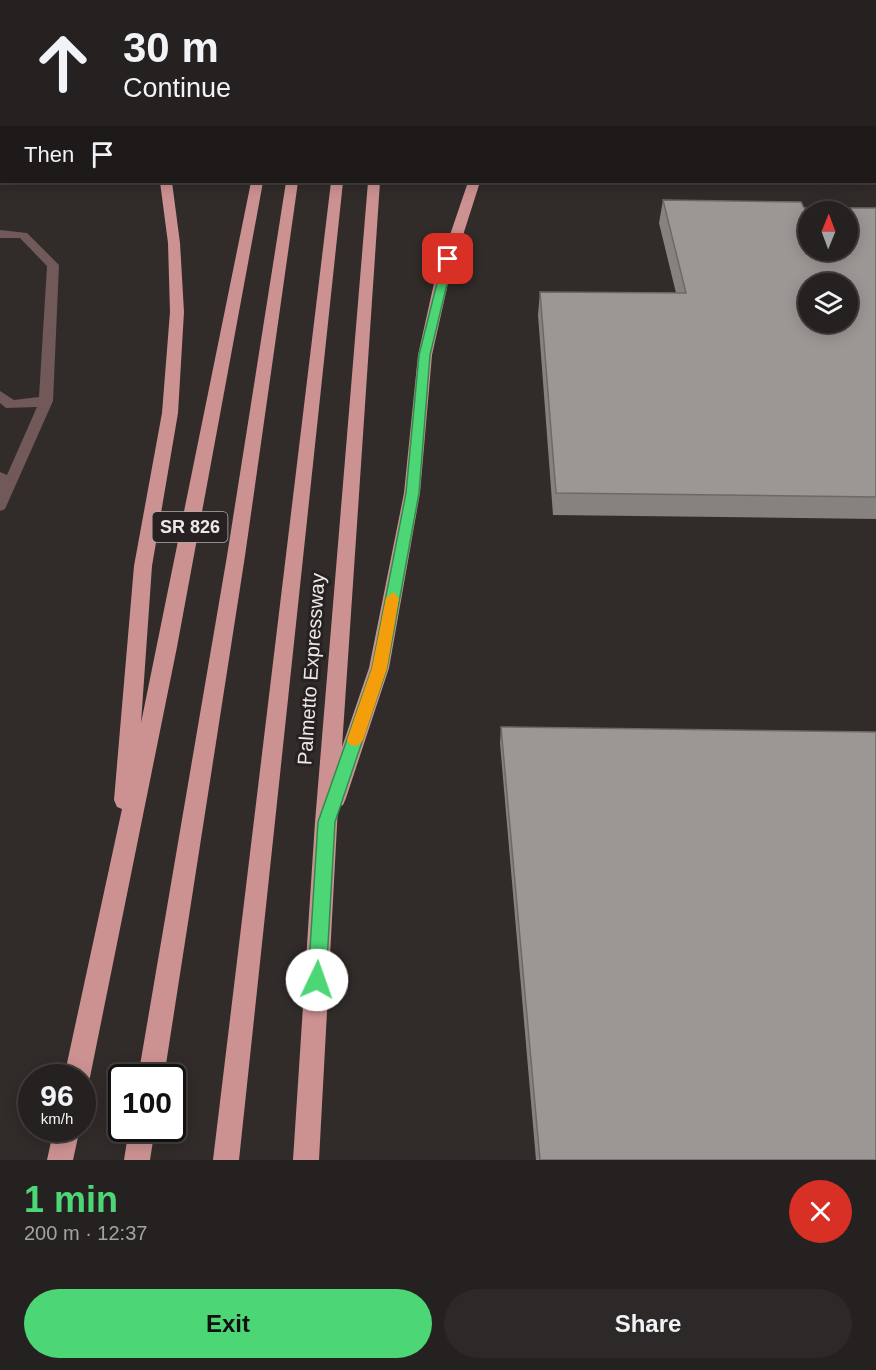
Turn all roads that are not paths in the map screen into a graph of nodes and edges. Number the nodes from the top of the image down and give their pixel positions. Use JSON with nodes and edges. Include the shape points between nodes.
{"nodes":[{"id":1,"x":166,"y":183,"type":"edge"},
{"id":2,"x":257,"y":183,"type":"edge"},
{"id":3,"x":292,"y":183,"type":"edge"},
{"id":4,"x":337,"y":183,"type":"edge"},
{"id":5,"x":374,"y":183,"type":"edge"},
{"id":6,"x":474,"y":183,"type":"edge"},
{"id":7,"x":0,"y":234,"type":"edge"},
{"id":8,"x":0,"y":396,"type":"edge"},
{"id":9,"x":46,"y":401,"type":"junction"},
{"id":10,"x":5,"y":481,"type":"edge"},
{"id":11,"x":0,"y":505,"type":"edge"},
{"id":12,"x":326,"y":822,"type":"junction"},
{"id":13,"x":120,"y":871,"type":"junction"},
{"id":14,"x":80,"y":1064,"type":"edge"},
{"id":15,"x":153,"y":1064,"type":"edge"},
{"id":16,"x":64,"y":1142,"type":"edge"},
{"id":17,"x":140,"y":1142,"type":"edge"},
{"id":18,"x":60,"y":1160,"type":"edge"},
{"id":19,"x":137,"y":1160,"type":"edge"},
{"id":20,"x":226,"y":1160,"type":"edge"},
{"id":21,"x":306,"y":1160,"type":"edge"}],
"edges":[{"from":1,"to":13,"type":"highway","via":[[177,312],[170,413],[143,566]]},
{"from":2,"to":13,"type":"highway","number":"SR 826"},
{"from":3,"to":15,"type":"highway"},
{"from":4,"to":20,"type":"highway"},
{"from":5,"to":12,"type":"highway","name":"Palmetto Expressway"},
{"from":6,"to":12,"type":"highway","via":[[442,279],[425,355],[412,493],[379,668]]},
{"from":7,"to":9,"type":"lane","via":[[23,235],[53,265]]},
{"from":8,"to":9,"type":"lane","via":[[11,405]]},
{"from":9,"to":10,"type":"lane"},
{"from":10,"to":11,"type":"lane"},
{"from":12,"to":21,"type":"highway","name":"Palmetto Expressway"},
{"from":13,"to":14,"type":"highway","number":"SR 826"},
{"from":16,"to":18,"type":"highway"},
{"from":17,"to":19,"type":"highway"}]}
